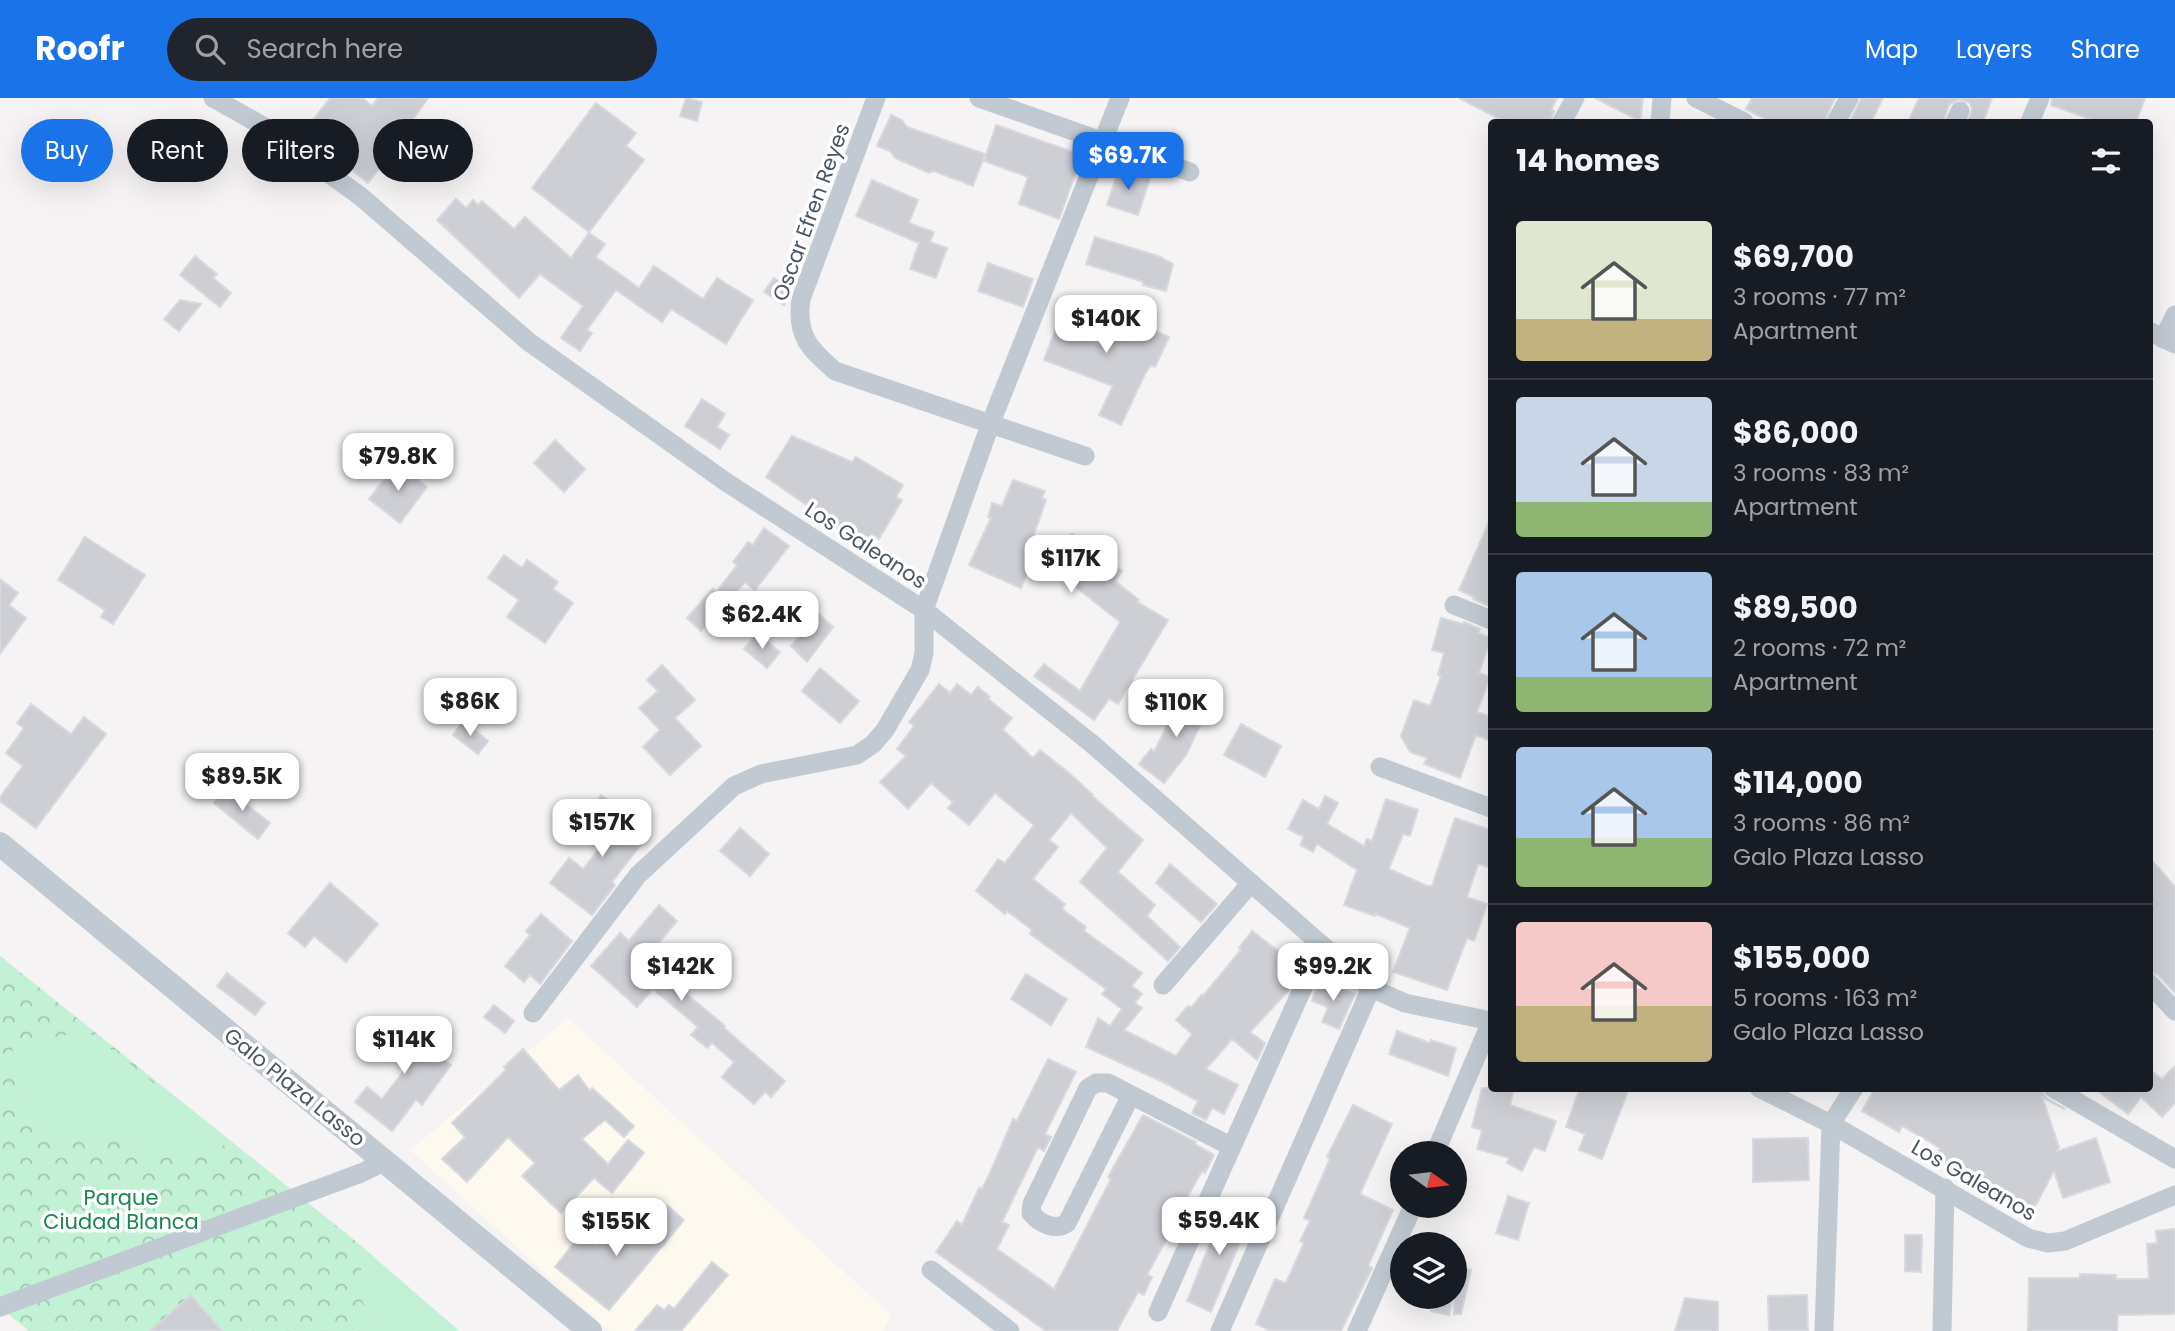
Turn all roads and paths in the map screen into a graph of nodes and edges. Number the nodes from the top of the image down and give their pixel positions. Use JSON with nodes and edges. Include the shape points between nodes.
{"nodes":[{"id":1,"x":213,"y":98,"type":"edge"},
{"id":2,"x":876,"y":98,"type":"edge"},
{"id":3,"x":979,"y":98,"type":"edge"},
{"id":4,"x":1120,"y":98,"type":"edge"},
{"id":5,"x":1575,"y":98,"type":"edge"},
{"id":6,"x":1662,"y":98,"type":"edge"},
{"id":7,"x":1696,"y":98,"type":"edge"},
{"id":8,"x":1849,"y":98,"type":"edge"},
{"id":9,"x":2040,"y":98,"type":"edge"},
{"id":10,"x":1564,"y":119,"type":"edge"},
{"id":11,"x":1660,"y":119,"type":"edge"},
{"id":12,"x":1738,"y":119,"type":"edge"},
{"id":13,"x":1838,"y":119,"type":"edge"},
{"id":14,"x":2031,"y":119,"type":"edge"},
{"id":15,"x":1104,"y":140,"type":"junction"},
{"id":16,"x":1190,"y":172,"type":"dead end"},
{"id":17,"x":2175,"y":315,"type":"edge"},
{"id":18,"x":2162,"y":338,"type":"edge"},
{"id":19,"x":990,"y":425,"type":"junction"},
{"id":20,"x":1086,"y":456,"type":"dead end"},
{"id":21,"x":1454,"y":605,"type":"dead end"},
{"id":22,"x":924,"y":610,"type":"junction"},
{"id":23,"x":1488,"y":619,"type":"edge"},
{"id":24,"x":1380,"y":767,"type":"dead end"},
{"id":25,"x":1488,"y":807,"type":"edge"},
{"id":26,"x":0,"y":844,"type":"edge"},
{"id":27,"x":1251,"y":883,"type":"junction"},
{"id":28,"x":1322,"y":945,"type":"junction"},
{"id":29,"x":1163,"y":985,"type":"dead end"},
{"id":30,"x":2153,"y":987,"type":"edge"},
{"id":31,"x":1371,"y":988,"type":"junction"},
{"id":32,"x":2175,"y":1011,"type":"edge"},
{"id":33,"x":533,"y":1013,"type":"dead end"},
{"id":34,"x":1488,"y":1021,"type":"edge"},
{"id":35,"x":1488,"y":1029,"type":"edge"},
{"id":36,"x":1767,"y":1092,"type":"edge"},
{"id":37,"x":1851,"y":1092,"type":"edge"},
{"id":38,"x":2060,"y":1092,"type":"edge"},
{"id":39,"x":1131,"y":1095,"type":"junction"},
{"id":40,"x":1830,"y":1124,"type":"junction"},
{"id":41,"x":1440,"y":1141,"type":"edge"},
{"id":42,"x":1232,"y":1147,"type":"junction"},
{"id":43,"x":2175,"y":1158,"type":"edge"},
{"id":44,"x":386,"y":1161,"type":"junction"},
{"id":45,"x":1945,"y":1188,"type":"junction"},
{"id":46,"x":2175,"y":1195,"type":"edge"},
{"id":47,"x":1408,"y":1218,"type":"edge"},
{"id":48,"x":931,"y":1270,"type":"dead end"},
{"id":49,"x":0,"y":1307,"type":"edge"},
{"id":50,"x":1158,"y":1312,"type":"dead end"},
{"id":51,"x":1228,"y":1329,"type":"edge"},
{"id":52,"x":590,"y":1331,"type":"edge"},
{"id":53,"x":1010,"y":1331,"type":"edge"},
{"id":54,"x":1357,"y":1331,"type":"edge"},
{"id":55,"x":1824,"y":1331,"type":"edge"},
{"id":56,"x":1942,"y":1331,"type":"edge"}],
"edges":[{"from":1,"to":22,"type":"street","name":"Los Galeanos","via":[[263,125],[360,196],[528,342],[726,482]]},
{"from":2,"to":19,"type":"street","name":"Oscar Efren Reyes","via":[[800,299],[798,320],[805,341],[835,371]]},
{"from":3,"to":15,"type":"street"},
{"from":4,"to":15,"type":"street"},
{"from":5,"to":10,"type":"street"},
{"from":6,"to":11,"type":"street"},
{"from":7,"to":12,"type":"street"},
{"from":8,"to":13,"type":"street"},
{"from":9,"to":14,"type":"street"},
{"from":15,"to":16,"type":"street"},
{"from":15,"to":19,"type":"street"},
{"from":17,"to":18,"type":"street"},
{"from":19,"to":20,"type":"street"},
{"from":19,"to":22,"type":"street"},
{"from":21,"to":23,"type":"street"},
{"from":22,"to":27,"type":"street","name":"Los Galeanos","via":[[1091,743]]},
{"from":22,"to":33,"type":"street","via":[[920,670],[873,744],[857,755],[761,774],[734,786],[638,876]]},
{"from":24,"to":25,"type":"street"},
{"from":26,"to":44,"type":"street","name":"Galo Plaza Lasso"},
{"from":27,"to":28,"type":"street","name":"Los Galeanos"},
{"from":27,"to":29,"type":"street"},
{"from":28,"to":31,"type":"street","name":"Los Galeanos"},
{"from":28,"to":42,"type":"street"},
{"from":30,"to":32,"type":"street"},
{"from":31,"to":34,"type":"street","name":"Los Galeanos","via":[[1405,1003]]},
{"from":31,"to":51,"type":"street"},
{"from":35,"to":41,"type":"street"},
{"from":36,"to":40,"type":"street","name":"Los Galeanos"},
{"from":37,"to":40,"type":"street"},
{"from":38,"to":43,"type":"street"},
{"from":39,"to":39,"type":"street","via":[[1067,1223],[1053,1227],[1035,1218],[1032,1204],[1088,1088],[1108,1083]]},
{"from":39,"to":42,"type":"street"},
{"from":40,"to":45,"type":"street","name":"Los Galeanos"},
{"from":40,"to":55,"type":"street"},
{"from":42,"to":50,"type":"street"},
{"from":44,"to":49,"type":"street"},
{"from":44,"to":52,"type":"street","name":"Galo Plaza Lasso"},
{"from":45,"to":46,"type":"street","name":"Los Galeanos","via":[[2028,1238],[2048,1243],[2065,1241]]},
{"from":45,"to":56,"type":"street"},
{"from":47,"to":54,"type":"street"},
{"from":48,"to":53,"type":"street"}]}
